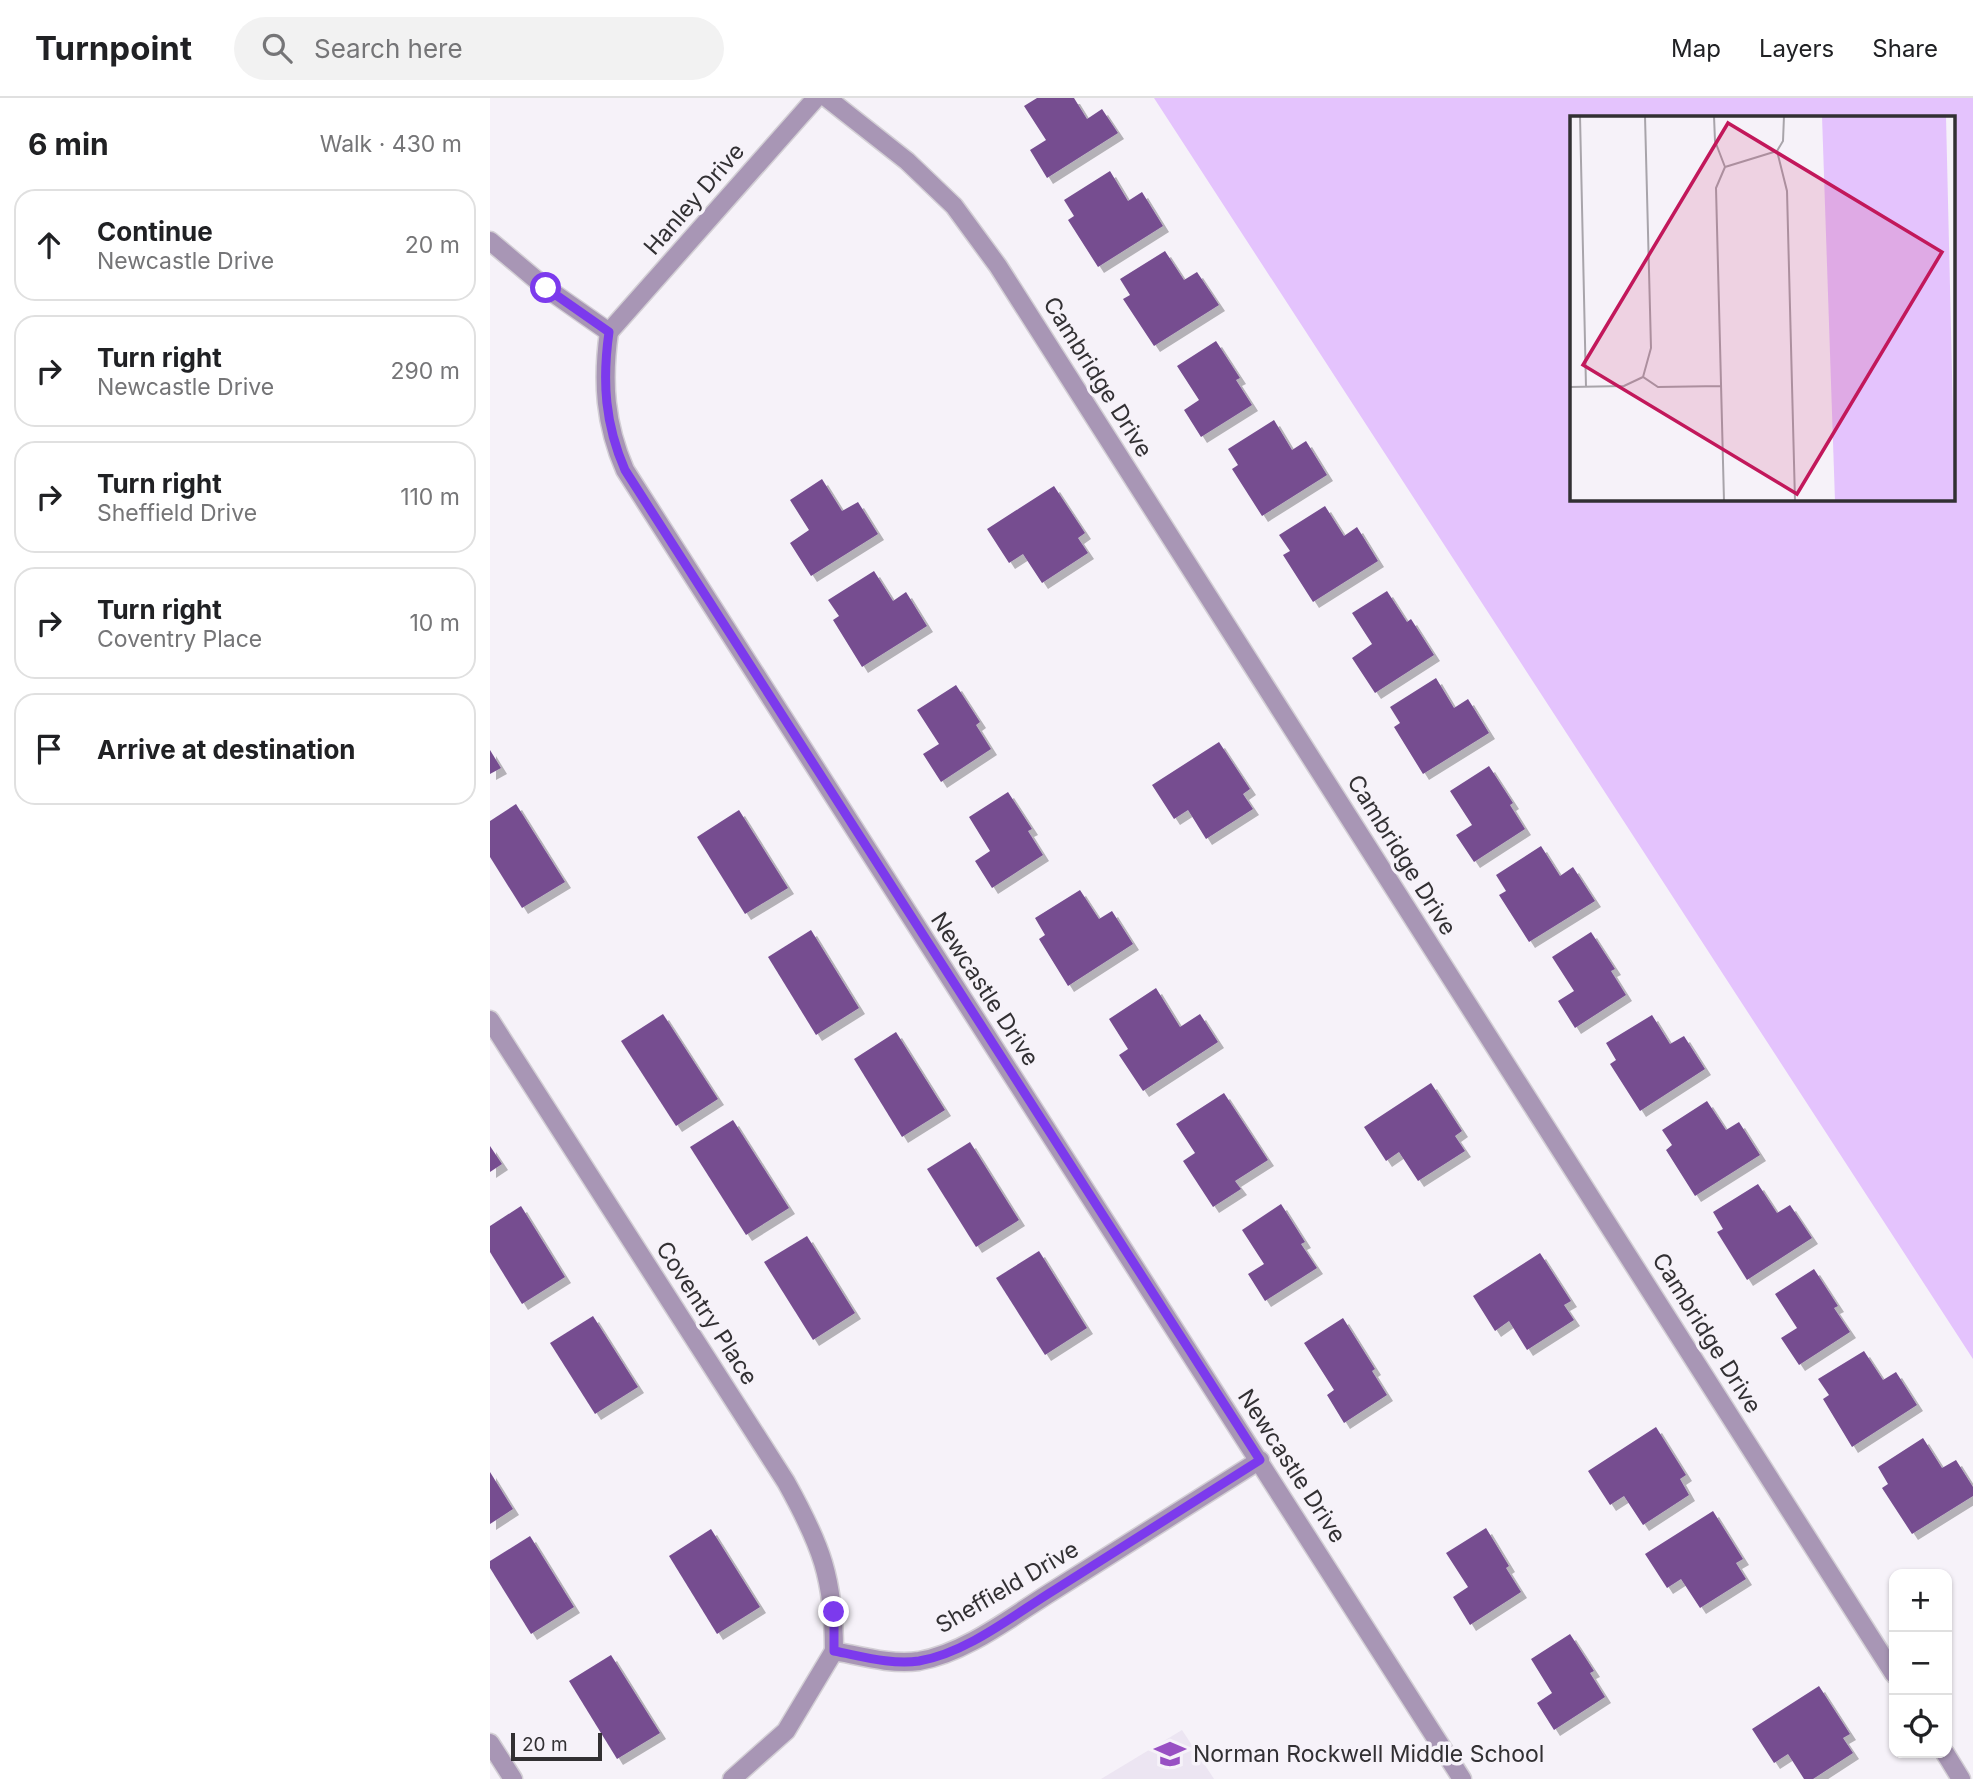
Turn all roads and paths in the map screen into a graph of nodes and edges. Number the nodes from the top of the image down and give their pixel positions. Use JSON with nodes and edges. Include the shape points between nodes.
{"nodes":[{"id":1,"x":816,"y":98,"type":"edge"},
{"id":2,"x":827,"y":98,"type":"edge"},
{"id":3,"x":490,"y":241,"type":"edge"},
{"id":4,"x":609,"y":332,"type":"junction"},
{"id":5,"x":490,"y":1020,"type":"edge"},
{"id":6,"x":1260,"y":1460,"type":"junction"},
{"id":7,"x":834,"y":1651,"type":"junction"},
{"id":8,"x":1889,"y":1666,"type":"edge"},
{"id":9,"x":490,"y":1744,"type":"edge"},
{"id":10,"x":1948,"y":1758,"type":"edge"},
{"id":11,"x":513,"y":1779,"type":"edge"},
{"id":12,"x":732,"y":1779,"type":"edge"},
{"id":13,"x":1462,"y":1779,"type":"edge"},
{"id":14,"x":1961,"y":1779,"type":"edge"}],
"edges":[{"from":1,"to":4,"type":"street","name":"Hanley Drive"},
{"from":2,"to":8,"type":"street","name":"Cambridge Drive","via":[[907,161],[954,206],[998,266]]},
{"from":3,"to":4,"type":"street"},
{"from":4,"to":6,"type":"street","name":"Newcastle Drive","via":[[605,398],[612,441],[625,470]]},
{"from":5,"to":7,"type":"street","name":"Coventry Place","via":[[810,1525],[829,1577]]},
{"from":6,"to":7,"type":"street","name":"Sheffield Drive","via":[[970,1641],[940,1655],[885,1661]]},
{"from":6,"to":13,"type":"street","name":"Newcastle Drive"},
{"from":7,"to":12,"type":"street","via":[[786,1731]]},
{"from":9,"to":11,"type":"street"},
{"from":10,"to":14,"type":"street"}]}
